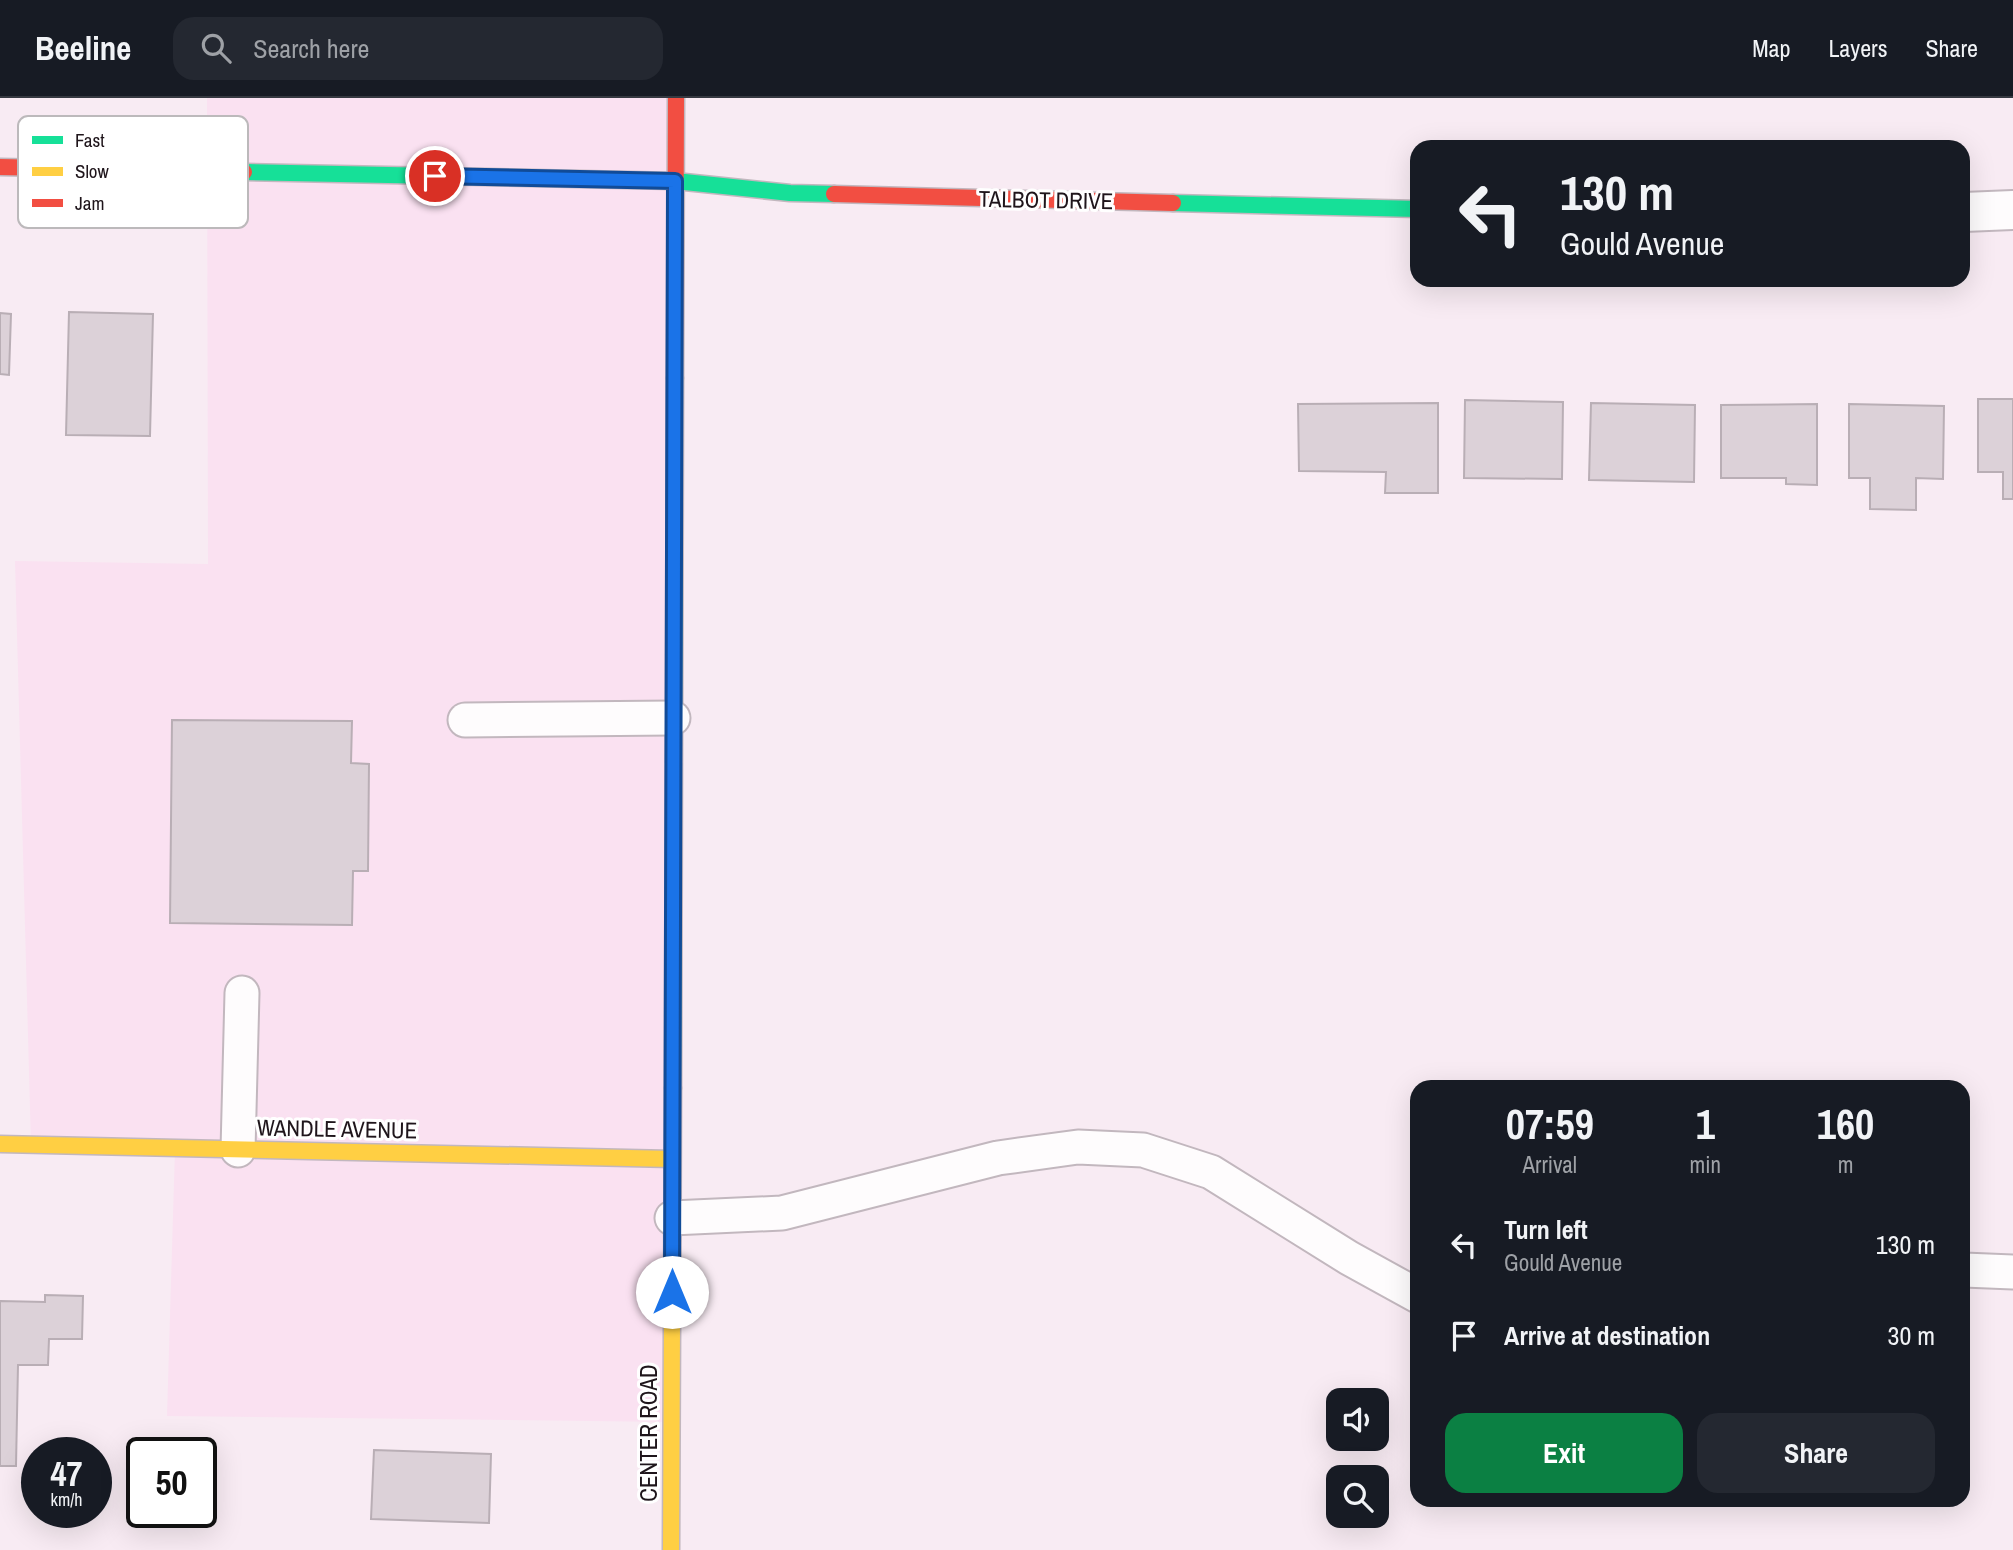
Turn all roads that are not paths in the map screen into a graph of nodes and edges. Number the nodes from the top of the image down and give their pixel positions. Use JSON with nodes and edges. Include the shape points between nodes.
{"nodes":[{"id":1,"x":676,"y":98,"type":"edge"},
{"id":2,"x":0,"y":167,"type":"edge"},
{"id":3,"x":18,"y":167,"type":"edge"},
{"id":4,"x":248,"y":172,"type":"edge"},
{"id":5,"x":675,"y":181,"type":"junction"},
{"id":6,"x":1410,"y":209,"type":"edge"},
{"id":7,"x":2013,"y":210,"type":"edge"},
{"id":8,"x":1970,"y":212,"type":"edge"},
{"id":9,"x":673,"y":718,"type":"junction"},
{"id":10,"x":465,"y":720,"type":"dead end"},
{"id":11,"x":242,"y":993,"type":"dead end"},
{"id":12,"x":0,"y":1144,"type":"edge"},
{"id":13,"x":238,"y":1150,"type":"junction"},
{"id":14,"x":672,"y":1159,"type":"junction"},
{"id":15,"x":672,"y":1218,"type":"junction"},
{"id":16,"x":1970,"y":1270,"type":"edge"},
{"id":17,"x":2013,"y":1272,"type":"edge"},
{"id":18,"x":1410,"y":1292,"type":"edge"},
{"id":19,"x":671,"y":1550,"type":"edge"}],
"edges":[{"from":1,"to":5,"type":"street","name":"CENTER ROAD"},
{"from":2,"to":3,"type":"street","name":"TALBOT DRIVE"},
{"from":4,"to":5,"type":"street","name":"TALBOT DRIVE"},
{"from":5,"to":6,"type":"street","name":"TALBOT DRIVE","via":[[790,193]]},
{"from":5,"to":9,"type":"street","name":"CENTER ROAD"},
{"from":7,"to":8,"type":"street"},
{"from":9,"to":10,"type":"lane"},
{"from":9,"to":14,"type":"street","name":"CENTER ROAD"},
{"from":11,"to":13,"type":"lane"},
{"from":12,"to":13,"type":"street","name":"WANDLE AVENUE"},
{"from":13,"to":14,"type":"street","name":"WANDLE AVENUE"},
{"from":14,"to":15,"type":"street","name":"CENTER ROAD"},
{"from":15,"to":18,"type":"lane","via":[[782,1213],[1011,1156],[1078,1147],[1143,1150],[1211,1172]]},
{"from":15,"to":19,"type":"street","name":"CENTER ROAD"},
{"from":16,"to":17,"type":"lane"}]}
